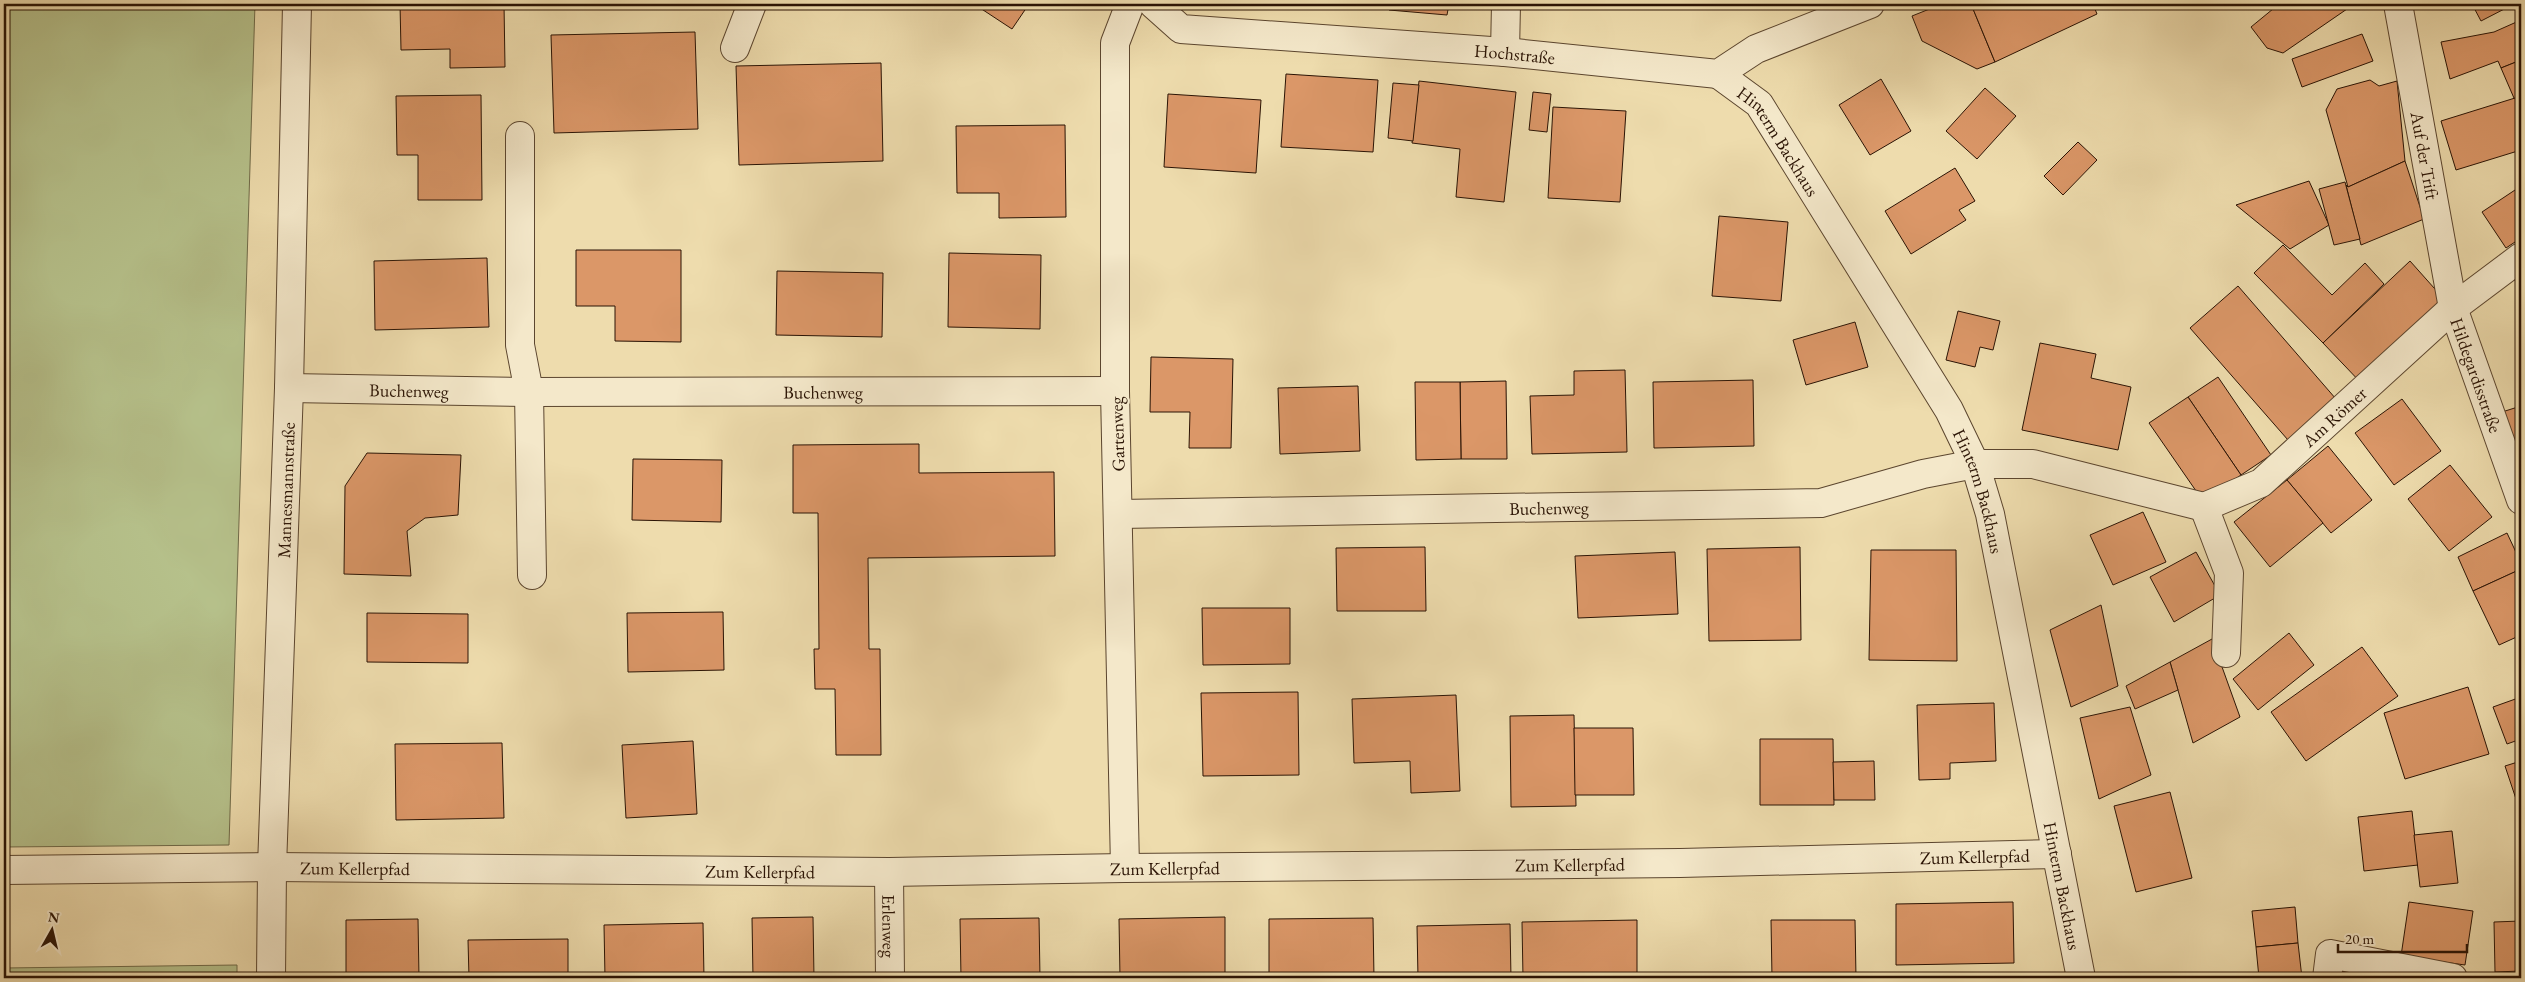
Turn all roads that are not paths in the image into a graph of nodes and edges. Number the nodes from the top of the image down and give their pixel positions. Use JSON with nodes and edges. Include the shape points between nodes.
{"nodes":[{"id":1,"x":297,"y":4,"type":"edge"},
{"id":2,"x":752,"y":4,"type":"edge"},
{"id":3,"x":1130,"y":4,"type":"edge"},
{"id":4,"x":1154,"y":4,"type":"edge"},
{"id":5,"x":1506,"y":4,"type":"edge"},
{"id":6,"x":1870,"y":4,"type":"edge"},
{"id":7,"x":2398,"y":4,"type":"edge"},
{"id":8,"x":735,"y":48,"type":"dead end"},
{"id":9,"x":1506,"y":52,"type":"junction"},
{"id":10,"x":1718,"y":74,"type":"junction"},
{"id":11,"x":520,"y":136,"type":"dead end"},
{"id":12,"x":2521,"y":257,"type":"edge"},
{"id":13,"x":2453,"y":308,"type":"junction"},
{"id":14,"x":290,"y":388,"type":"junction"},
{"id":15,"x":1115,"y":391,"type":"junction"},
{"id":16,"x":529,"y":392,"type":"junction"},
{"id":17,"x":1975,"y":464,"type":"junction"},
{"id":18,"x":2521,"y":500,"type":"edge"},
{"id":19,"x":2204,"y":507,"type":"junction"},
{"id":20,"x":1119,"y":514,"type":"junction"},
{"id":21,"x":532,"y":574,"type":"dead end"},
{"id":22,"x":2226,"y":653,"type":"dead end"},
{"id":23,"x":2057,"y":854,"type":"junction"},
{"id":24,"x":272,"y":867,"type":"junction"},
{"id":25,"x":1125,"y":868,"type":"junction"},
{"id":26,"x":4,"y":870,"type":"edge"},
{"id":27,"x":889,"y":872,"type":"junction"},
{"id":28,"x":271,"y":978,"type":"edge"},
{"id":29,"x":890,"y":978,"type":"edge"},
{"id":30,"x":2081,"y":978,"type":"edge"},
{"id":31,"x":2326,"y":978,"type":"edge"},
{"id":32,"x":2453,"y":978,"type":"edge"}],
"edges":[{"from":1,"to":14,"type":"street","name":"Mannesmannstraße"},
{"from":2,"to":8,"type":"street"},
{"from":3,"to":15,"type":"street","name":"Gartenweg","via":[[1114,43]]},
{"from":4,"to":9,"type":"street","name":"Hochstraße","via":[[1181,29]]},
{"from":5,"to":9,"type":"street"},
{"from":6,"to":10,"type":"street","via":[[1756,49]]},
{"from":7,"to":13,"type":"street","name":"Auf der Trift"},
{"from":9,"to":10,"type":"street","name":"Hochstraße"},
{"from":10,"to":17,"type":"street","name":"Hinterm Backhaus","via":[[1759,104],[1949,410]]},
{"from":11,"to":16,"type":"street","via":[[520,345]]},
{"from":12,"to":13,"type":"street","name":"Am Römer"},
{"from":13,"to":18,"type":"street","name":"Hildegardisstraße"},
{"from":13,"to":19,"type":"street","name":"Am Römer","via":[[2261,483]]},
{"from":14,"to":16,"type":"street","name":"Buchenweg"},
{"from":14,"to":24,"type":"street","name":"Mannesmannstraße"},
{"from":15,"to":16,"type":"street","name":"Buchenweg"},
{"from":15,"to":20,"type":"street","name":"Gartenweg"},
{"from":16,"to":21,"type":"street"},
{"from":17,"to":19,"type":"street","via":[[2033,464]]},
{"from":17,"to":20,"type":"street","name":"Buchenweg","via":[[1923,474],[1821,503]]},
{"from":17,"to":23,"type":"street","name":"Hinterm Backhaus","via":[[1990,514]]},
{"from":19,"to":22,"type":"street","via":[[2229,573]]},
{"from":20,"to":25,"type":"street","name":"Gartenweg"},
{"from":23,"to":25,"type":"street","name":"Zum Kellerpfad","via":[[1680,863]]},
{"from":23,"to":30,"type":"street","name":"Hinterm Backhaus"},
{"from":24,"to":26,"type":"street","name":"Zum Kellerpfad"},
{"from":24,"to":27,"type":"street","name":"Zum Kellerpfad"},
{"from":24,"to":28,"type":"street","name":"Mannesmannstraße"},
{"from":25,"to":27,"type":"street","name":"Zum Kellerpfad"},
{"from":27,"to":29,"type":"street","name":"Erlenweg"},
{"from":31,"to":32,"type":"street","via":[[2330,954]]}]}
